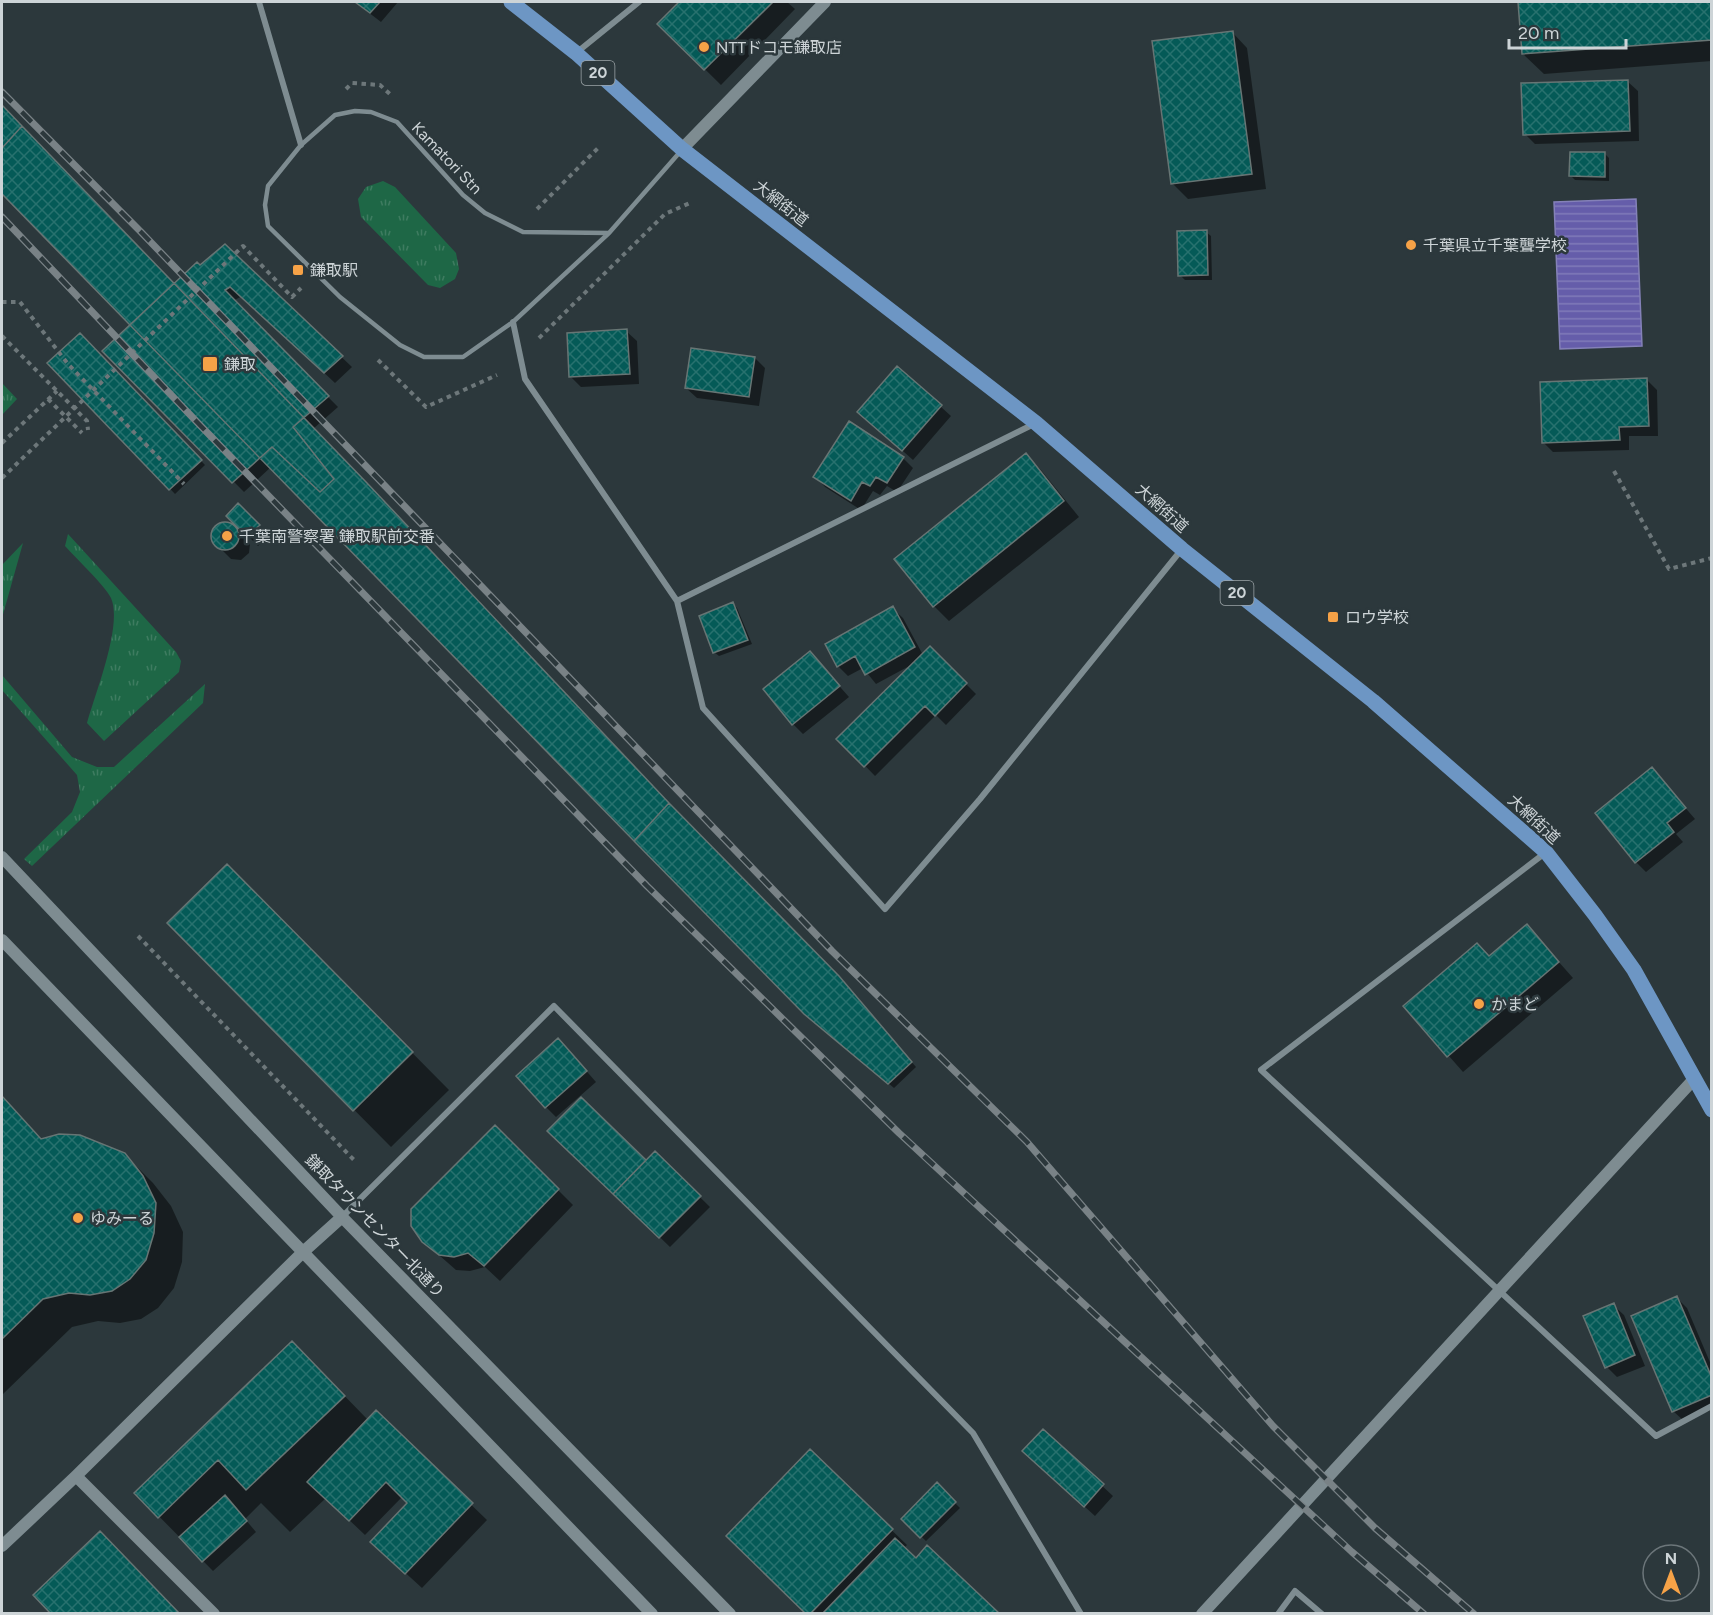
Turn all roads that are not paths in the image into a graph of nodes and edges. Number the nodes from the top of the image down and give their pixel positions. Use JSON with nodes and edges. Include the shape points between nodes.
{"nodes":[{"id":1,"x":260,"y":2,"type":"edge"},
{"id":2,"x":511,"y":2,"type":"edge"},
{"id":3,"x":639,"y":2,"type":"edge"},
{"id":4,"x":825,"y":2,"type":"edge"},
{"id":5,"x":576,"y":53,"type":"junction"},
{"id":6,"x":301,"y":145,"type":"junction"},
{"id":7,"x":682,"y":149,"type":"junction"},
{"id":8,"x":609,"y":233,"type":"junction"},
{"id":9,"x":513,"y":322,"type":"junction"},
{"id":10,"x":1036,"y":423,"type":"junction"},
{"id":11,"x":1182,"y":549,"type":"junction"},
{"id":12,"x":677,"y":601,"type":"junction"},
{"id":13,"x":1546,"y":852,"type":"junction"},
{"id":14,"x":2,"y":857,"type":"edge"},
{"id":15,"x":2,"y":940,"type":"edge"},
{"id":16,"x":1695,"y":1078,"type":"junction"},
{"id":17,"x":1712,"y":1110,"type":"edge"},
{"id":18,"x":342,"y":1217,"type":"junction"},
{"id":19,"x":302,"y":1253,"type":"junction"},
{"id":20,"x":1712,"y":1406,"type":"edge"},
{"id":21,"x":76,"y":1476,"type":"junction"},
{"id":22,"x":2,"y":1546,"type":"edge"},
{"id":23,"x":214,"y":1614,"type":"edge"},
{"id":24,"x":652,"y":1614,"type":"edge"},
{"id":25,"x":730,"y":1614,"type":"edge"},
{"id":26,"x":1081,"y":1614,"type":"edge"},
{"id":27,"x":1202,"y":1614,"type":"edge"},
{"id":28,"x":1278,"y":1614,"type":"edge"},
{"id":29,"x":1322,"y":1614,"type":"edge"}],
"edges":[{"from":1,"to":6,"type":"street"},
{"from":2,"to":5,"type":"main road","name":"大網街道","number":"20"},
{"from":3,"to":5,"type":"street"},
{"from":4,"to":7,"type":"street"},
{"from":5,"to":7,"type":"main road","name":"大網街道","number":"20"},
{"from":6,"to":8,"type":"lane","name":"Kamatori Stn","via":[[335,115],[371,112],[397,122],[463,195],[485,213],[522,232]]},
{"from":6,"to":9,"type":"lane","name":"Kamatori Stn","via":[[268,186],[268,226],[340,297],[400,345],[424,357],[463,357]]},
{"from":7,"to":8,"type":"lane","name":"Kamatori Stn"},
{"from":7,"to":10,"type":"main road","name":"大網街道","number":"20"},
{"from":8,"to":9,"type":"lane","name":"Kamatori Stn"},
{"from":9,"to":12,"type":"street","via":[[525,379]]},
{"from":10,"to":11,"type":"main road","name":"大網街道","number":"20"},
{"from":10,"to":12,"type":"street"},
{"from":11,"to":12,"type":"street","via":[[885,909],[703,708]]},
{"from":11,"to":13,"type":"main road","name":"大網街道","number":"20","via":[[1373,700]]},
{"from":13,"to":16,"type":"main road","name":"大網街道","number":"20","via":[[1634,970]]},
{"from":13,"to":20,"type":"street","via":[[1261,1070],[1656,1436]]},
{"from":14,"to":18,"type":"street","name":"鎌取タウンセンター北通り"},
{"from":15,"to":19,"type":"street"},
{"from":16,"to":17,"type":"main road","name":"大網街道","number":"20"},
{"from":16,"to":27,"type":"street"},
{"from":18,"to":19,"type":"street"},
{"from":18,"to":25,"type":"street","name":"鎌取タウンセンター北通り"},
{"from":18,"to":26,"type":"street","via":[[554,1005],[973,1432]]},
{"from":19,"to":21,"type":"street"},
{"from":19,"to":24,"type":"street"},
{"from":21,"to":22,"type":"street"},
{"from":21,"to":23,"type":"street"},
{"from":28,"to":29,"type":"street","via":[[1294,1591]]}]}
